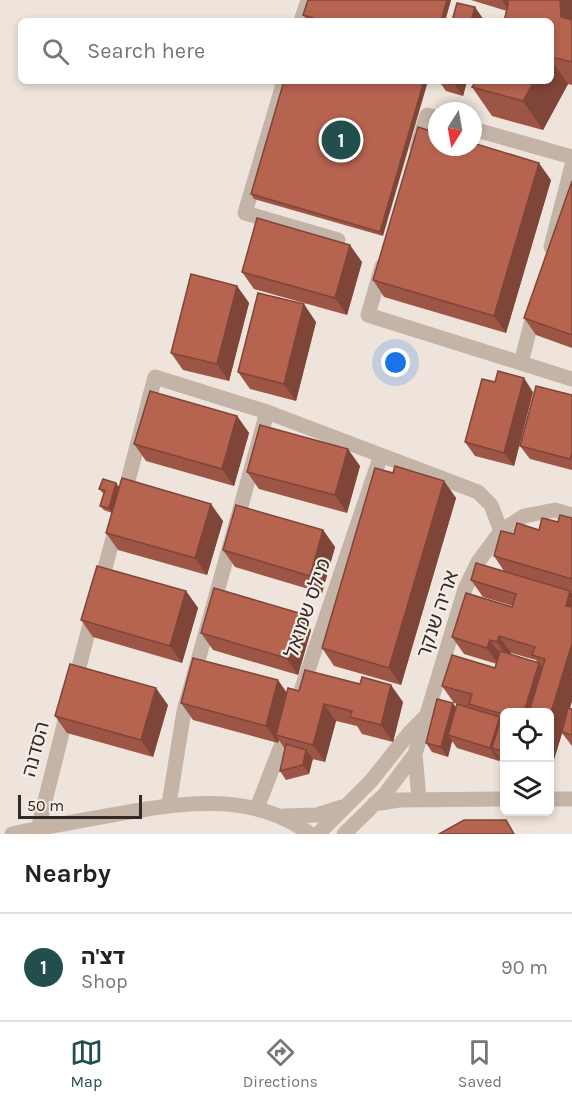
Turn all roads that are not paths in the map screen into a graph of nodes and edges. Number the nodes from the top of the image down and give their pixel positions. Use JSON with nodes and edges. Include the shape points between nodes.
{"nodes":[{"id":1,"x":308,"y":0,"type":"edge"},
{"id":2,"x":302,"y":18,"type":"edge"},
{"id":3,"x":283,"y":84,"type":"edge"},
{"id":4,"x":428,"y":116,"type":"edge"},
{"id":5,"x":482,"y":132,"type":"edge"},
{"id":6,"x":572,"y":157,"type":"edge"},
{"id":7,"x":413,"y":160,"type":"edge"},
{"id":8,"x":572,"y":165,"type":"edge"},
{"id":9,"x":338,"y":240,"type":"edge"},
{"id":10,"x":387,"y":249,"type":"edge"},
{"id":11,"x":546,"y":264,"type":"edge"},
{"id":12,"x":538,"y":297,"type":"edge"},
{"id":13,"x":520,"y":363,"type":"junction"},
{"id":14,"x":572,"y":379,"type":"edge"},
{"id":15,"x":267,"y":412,"type":"junction"},
{"id":16,"x":381,"y":455,"type":"junction"},
{"id":17,"x":572,"y":515,"type":"edge"},
{"id":18,"x":501,"y":531,"type":"junction"},
{"id":19,"x":425,"y":717,"type":"junction"},
{"id":20,"x":415,"y":754,"type":"junction"},
{"id":21,"x":419,"y":799,"type":"junction"},
{"id":22,"x":500,"y":799,"type":"edge"},
{"id":23,"x":554,"y":799,"type":"edge"},
{"id":24,"x":572,"y":799,"type":"edge"},
{"id":25,"x":350,"y":802,"type":"junction"},
{"id":26,"x":169,"y":804,"type":"junction"},
{"id":27,"x":257,"y":808,"type":"junction"},
{"id":28,"x":369,"y":810,"type":"junction"},
{"id":29,"x":282,"y":816,"type":"junction"},
{"id":30,"x":38,"y":828,"type":"junction"},
{"id":31,"x":12,"y":834,"type":"edge"},
{"id":32,"x":310,"y":834,"type":"edge"},
{"id":33,"x":318,"y":834,"type":"edge"},
{"id":34,"x":344,"y":834,"type":"edge"},
{"id":35,"x":356,"y":834,"type":"edge"}],
"edges":[{"from":1,"to":2,"type":"street"},
{"from":3,"to":9,"type":"street","via":[[245,213]]},
{"from":4,"to":7,"type":"street"},
{"from":5,"to":6,"type":"street"},
{"from":8,"to":11,"type":"street"},
{"from":10,"to":13,"type":"street","via":[[368,315]]},
{"from":12,"to":13,"type":"street"},
{"from":13,"to":14,"type":"street"},
{"from":15,"to":16,"type":"street","name":"הסדנה"},
{"from":15,"to":26,"type":"street","via":[[184,711]]},
{"from":15,"to":30,"type":"street","name":"הסדנה","via":[[155,377]]},
{"from":16,"to":18,"type":"street","via":[[478,492],[490,505]]},
{"from":16,"to":27,"type":"street","name":"מילס שמואל","via":[[295,710]]},
{"from":17,"to":18,"type":"street","name":"אריה שנקר","via":[[555,510],[524,516]]},
{"from":18,"to":19,"type":"street","name":"אריה שנקר","via":[[478,562],[465,589]]},
{"from":19,"to":20,"type":"street","name":"אריה שנקר"},
{"from":19,"to":25,"type":"street","name":"אריה שנקר"},
{"from":20,"to":21,"type":"street"},
{"from":20,"to":28,"type":"street","name":"אריה שנקר"},
{"from":21,"to":22,"type":"street"},
{"from":21,"to":28,"type":"street","via":[[399,800]]},
{"from":23,"to":24,"type":"street"},
{"from":25,"to":29,"type":"street","via":[[322,814]]},
{"from":25,"to":33,"type":"street","name":"אריה שנקר"},
{"from":26,"to":27,"type":"street","via":[[220,803]]},
{"from":26,"to":30,"type":"street"},
{"from":27,"to":29,"type":"street"},
{"from":28,"to":34,"type":"street","name":"אריה שנקר"},
{"from":28,"to":35,"type":"street"},
{"from":29,"to":32,"type":"street"},
{"from":30,"to":31,"type":"street"}]}
